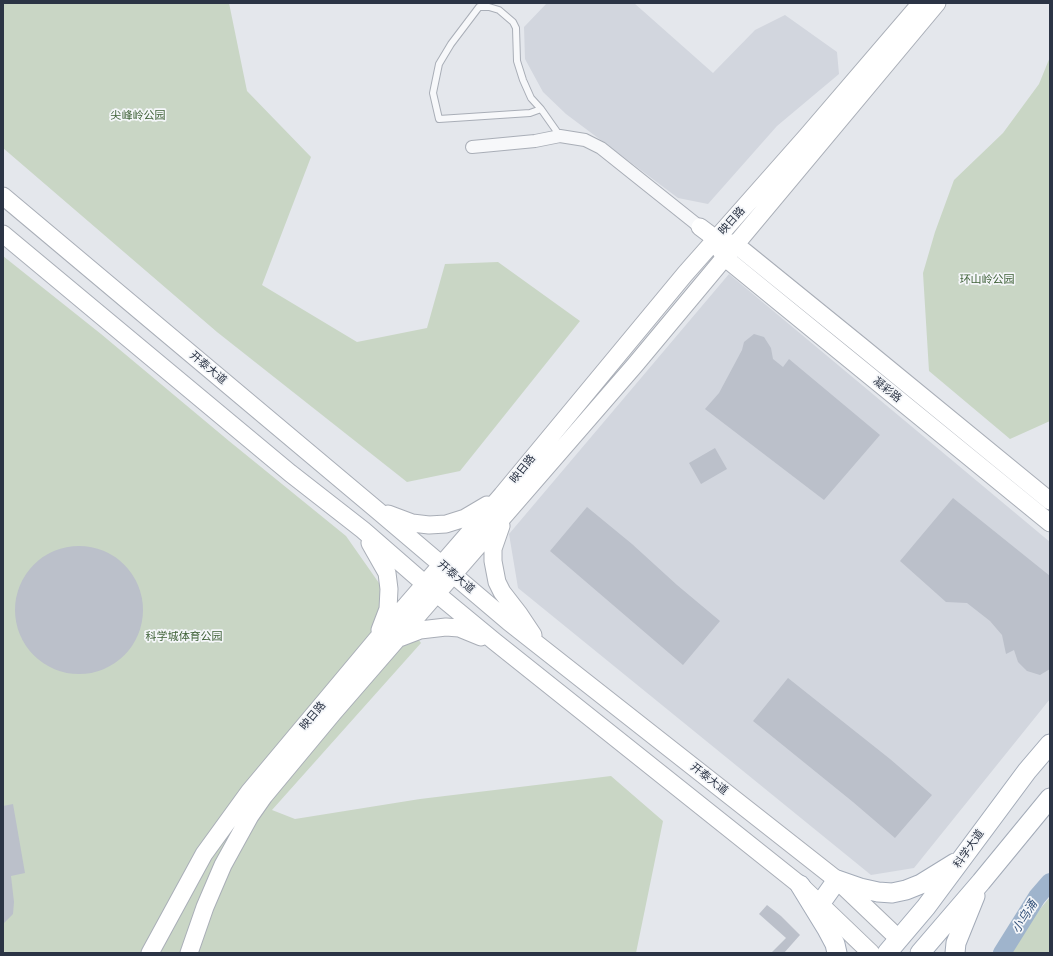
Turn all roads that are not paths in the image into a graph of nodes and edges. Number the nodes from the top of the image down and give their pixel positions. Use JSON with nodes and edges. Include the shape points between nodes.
{"nodes":[{"id":1,"x":921,"y":3,"type":"edge"},
{"id":2,"x":937,"y":3,"type":"edge"},
{"id":3,"x":541,"y":109,"type":"junction"},
{"id":4,"x":560,"y":136,"type":"junction"},
{"id":5,"x":472,"y":147,"type":"dead end"},
{"id":6,"x":3,"y":196,"type":"edge"},
{"id":7,"x":11,"y":211,"type":"edge"},
{"id":8,"x":700,"y":227,"type":"joint"},
{"id":9,"x":3,"y":234,"type":"edge"},
{"id":10,"x":716,"y":239,"type":"junction"},
{"id":11,"x":730,"y":251,"type":"junction"},
{"id":12,"x":502,"y":495,"type":"junction"},
{"id":13,"x":1050,"y":501,"type":"edge"},
{"id":14,"x":377,"y":510,"type":"junction"},
{"id":15,"x":509,"y":510,"type":"junction"},
{"id":16,"x":1050,"y":523,"type":"edge"},
{"id":17,"x":363,"y":530,"type":"junction"},
{"id":18,"x":448,"y":570,"type":"junction"},
{"id":19,"x":431,"y":589,"type":"junction"},
{"id":20,"x":509,"y":622,"type":"junction"},
{"id":21,"x":377,"y":639,"type":"junction"},
{"id":22,"x":397,"y":639,"type":"junction"},
{"id":23,"x":494,"y":641,"type":"junction"},
{"id":24,"x":540,"y":645,"type":"junction"},
{"id":25,"x":1050,"y":744,"type":"edge"},
{"id":26,"x":1050,"y":798,"type":"edge"},
{"id":27,"x":963,"y":858,"type":"junction"},
{"id":28,"x":837,"y":880,"type":"junction"},
{"id":29,"x":981,"y":882,"type":"junction"},
{"id":30,"x":800,"y":885,"type":"junction"},
{"id":31,"x":820,"y":904,"type":"junction"},
{"id":32,"x":893,"y":946,"type":"edge"},
{"id":33,"x":150,"y":953,"type":"edge"},
{"id":34,"x":189,"y":953,"type":"edge"},
{"id":35,"x":837,"y":953,"type":"edge"},
{"id":36,"x":872,"y":953,"type":"edge"},
{"id":37,"x":913,"y":953,"type":"edge"},
{"id":38,"x":920,"y":953,"type":"edge"},
{"id":39,"x":955,"y":953,"type":"edge"}],
"edges":[{"from":1,"to":10,"type":"street","name":"映日路"},
{"from":2,"to":11,"type":"street","name":"映日路"},
{"from":3,"to":3,"type":"lane","via":[[531,98],[517,61],[516,28],[513,22],[499,10],[479,7],[451,44],[440,64],[433,93],[439,119],[530,113]]},
{"from":3,"to":4,"type":"lane"},
{"from":4,"to":5,"type":"street"},
{"from":4,"to":8,"type":"street","via":[[585,140],[601,148]]},
{"from":6,"to":7,"type":"street","name":"开泰大道"},
{"from":7,"to":14,"type":"street","name":"开泰大道"},
{"from":8,"to":10,"type":"street"},
{"from":9,"to":17,"type":"street","via":[[290,473]]},
{"from":10,"to":11,"type":"street"},
{"from":10,"to":12,"type":"street","name":"映日路"},
{"from":11,"to":13,"type":"street","name":"凝彩路","via":[[868,352]]},
{"from":11,"to":15,"type":"street","name":"映日路"},
{"from":11,"to":16,"type":"street","name":"凝彩路"},
{"from":12,"to":14,"type":"street","via":[[465,518],[446,524],[412,523]]},
{"from":12,"to":18,"type":"street","name":"映日路"},
{"from":14,"to":18,"type":"street","name":"开泰大道"},
{"from":15,"to":18,"type":"street","name":"映日路"},
{"from":15,"to":24,"type":"street","via":[[493,549],[497,582]]},
{"from":17,"to":19,"type":"street"},
{"from":17,"to":21,"type":"street","via":[[387,573],[388,609]]},
{"from":18,"to":19,"type":"street","name":"映日路"},
{"from":18,"to":20,"type":"street","name":"开泰大道"},
{"from":19,"to":21,"type":"street","name":"映日路"},
{"from":19,"to":22,"type":"street","name":"映日路"},
{"from":19,"to":23,"type":"street"},
{"from":20,"to":23,"type":"street"},
{"from":20,"to":24,"type":"street","name":"开泰大道"},
{"from":21,"to":33,"type":"street","name":"映日路","via":[[234,811],[204,854]]},
{"from":22,"to":23,"type":"street","via":[[420,630],[446,627],[459,628]]},
{"from":22,"to":34,"type":"street","name":"映日路","via":[[264,796],[250,816],[213,887]]},
{"from":23,"to":30,"type":"street"},
{"from":24,"to":28,"type":"street","name":"开泰大道"},
{"from":25,"to":27,"type":"main road","name":"科学大道"},
{"from":26,"to":29,"type":"main road"},
{"from":27,"to":28,"type":"main road","via":[[921,884],[892,893],[860,888]]},
{"from":27,"to":32,"type":"main road","name":"科学大道"},
{"from":28,"to":31,"type":"main road"},
{"from":28,"to":32,"type":"street","name":"开泰大道"},
{"from":29,"to":38,"type":"main road"},
{"from":29,"to":39,"type":"main road","via":[[956,943]]},
{"from":30,"to":31,"type":"street"},
{"from":30,"to":35,"type":"main road","via":[[827,928]]},
{"from":31,"to":36,"type":"street"},
{"from":32,"to":37,"type":"main road","name":"开泰大道"}]}
